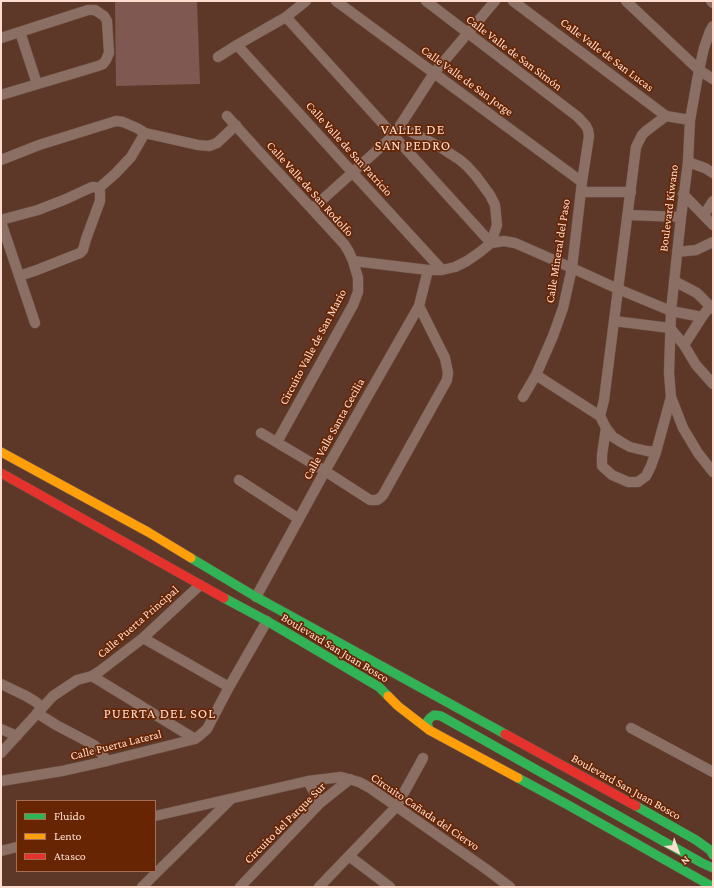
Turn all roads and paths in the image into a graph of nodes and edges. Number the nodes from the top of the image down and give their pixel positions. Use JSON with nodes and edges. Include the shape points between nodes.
{"nodes":[{"id":1,"x":306,"y":1,"type":"edge"},
{"id":2,"x":336,"y":1,"type":"edge"},
{"id":3,"x":426,"y":1,"type":"edge"},
{"id":4,"x":495,"y":1,"type":"edge"},
{"id":5,"x":513,"y":1,"type":"edge"},
{"id":6,"x":626,"y":1,"type":"edge"},
{"id":7,"x":711,"y":1,"type":"edge"},
{"id":8,"x":713,"y":3,"type":"edge"},
{"id":9,"x":286,"y":17,"type":"junction"},
{"id":10,"x":713,"y":26,"type":"edge"},
{"id":11,"x":20,"y":32,"type":"junction"},
{"id":12,"x":468,"y":34,"type":"junction"},
{"id":13,"x":1,"y":38,"type":"edge"},
{"id":14,"x":237,"y":45,"type":"junction"},
{"id":15,"x":218,"y":57,"type":"dead end"},
{"id":16,"x":699,"y":70,"type":"junction"},
{"id":17,"x":434,"y":73,"type":"junction"},
{"id":18,"x":713,"y":79,"type":"edge"},
{"id":19,"x":37,"y":84,"type":"junction"},
{"id":20,"x":1,"y":95,"type":"edge"},
{"id":21,"x":228,"y":116,"type":"dead end"},
{"id":22,"x":666,"y":116,"type":"junction"},
{"id":23,"x":690,"y":120,"type":"junction"},
{"id":24,"x":236,"y":126,"type":"junction"},
{"id":25,"x":400,"y":126,"type":"junction"},
{"id":26,"x":586,"y":126,"type":"joint"},
{"id":27,"x":145,"y":133,"type":"junction"},
{"id":28,"x":394,"y":135,"type":"junction"},
{"id":29,"x":1,"y":160,"type":"edge"},
{"id":30,"x":688,"y":162,"type":"junction"},
{"id":31,"x":353,"y":173,"type":"junction"},
{"id":32,"x":713,"y":173,"type":"edge"},
{"id":33,"x":581,"y":187,"type":"junction"},
{"id":34,"x":98,"y":188,"type":"junction"},
{"id":35,"x":631,"y":192,"type":"junction"},
{"id":36,"x":683,"y":194,"type":"junction"},
{"id":37,"x":713,"y":201,"type":"edge"},
{"id":38,"x":312,"y":209,"type":"junction"},
{"id":39,"x":628,"y":215,"type":"junction"},
{"id":40,"x":704,"y":215,"type":"junction"},
{"id":41,"x":681,"y":217,"type":"junction"},
{"id":42,"x":1,"y":221,"type":"edge"},
{"id":43,"x":713,"y":225,"type":"edge"},
{"id":44,"x":713,"y":242,"type":"edge"},
{"id":45,"x":491,"y":243,"type":"junction"},
{"id":46,"x":677,"y":252,"type":"junction"},
{"id":47,"x":354,"y":261,"type":"junction"},
{"id":48,"x":572,"y":268,"type":"junction"},
{"id":49,"x":428,"y":270,"type":"junction"},
{"id":50,"x":442,"y":270,"type":"junction"},
{"id":51,"x":19,"y":276,"type":"junction"},
{"id":52,"x":674,"y":281,"type":"junction"},
{"id":53,"x":618,"y":290,"type":"junction"},
{"id":54,"x":419,"y":306,"type":"junction"},
{"id":55,"x":712,"y":307,"type":"edge"},
{"id":56,"x":671,"y":312,"type":"junction"},
{"id":57,"x":702,"y":317,"type":"junction"},
{"id":58,"x":614,"y":321,"type":"junction"},
{"id":59,"x":35,"y":324,"type":"dead end"},
{"id":60,"x":670,"y":328,"type":"junction"},
{"id":61,"x":684,"y":345,"type":"junction"},
{"id":62,"x":536,"y":374,"type":"junction"},
{"id":63,"x":713,"y":384,"type":"edge"},
{"id":64,"x":671,"y":397,"type":"junction"},
{"id":65,"x":523,"y":398,"type":"dead end"},
{"id":66,"x":600,"y":416,"type":"junction"},
{"id":67,"x":606,"y":428,"type":"junction"},
{"id":68,"x":261,"y":433,"type":"dead end"},
{"id":69,"x":276,"y":442,"type":"junction"},
{"id":70,"x":1,"y":452,"type":"edge"},
{"id":71,"x":656,"y":452,"type":"junction"},
{"id":72,"x":325,"y":471,"type":"junction"},
{"id":73,"x":713,"y":472,"type":"edge"},
{"id":74,"x":1,"y":473,"type":"edge"},
{"id":75,"x":239,"y":480,"type":"dead end"},
{"id":76,"x":299,"y":519,"type":"junction"},
{"id":77,"x":200,"y":585,"type":"junction"},
{"id":78,"x":256,"y":597,"type":"junction"},
{"id":79,"x":267,"y":621,"type":"junction"},
{"id":80,"x":142,"y":638,"type":"junction"},
{"id":81,"x":92,"y":676,"type":"junction"},
{"id":82,"x":1,"y":684,"type":"edge"},
{"id":83,"x":229,"y":687,"type":"junction"},
{"id":84,"x":40,"y":711,"type":"junction"},
{"id":85,"x":631,"y":728,"type":"dead end"},
{"id":86,"x":1,"y":729,"type":"edge"},
{"id":87,"x":429,"y":730,"type":"junction"},
{"id":88,"x":17,"y":736,"type":"junction"},
{"id":89,"x":195,"y":739,"type":"junction"},
{"id":90,"x":1,"y":753,"type":"edge"},
{"id":91,"x":423,"y":758,"type":"dead end"},
{"id":92,"x":107,"y":761,"type":"junction"},
{"id":93,"x":713,"y":772,"type":"edge"},
{"id":94,"x":350,"y":779,"type":"junction"},
{"id":95,"x":1,"y":781,"type":"edge"},
{"id":96,"x":308,"y":781,"type":"junction"},
{"id":97,"x":230,"y":800,"type":"junction"},
{"id":98,"x":320,"y":803,"type":"junction"},
{"id":99,"x":396,"y":807,"type":"junction"},
{"id":100,"x":156,"y":816,"type":"edge"},
{"id":101,"x":16,"y":847,"type":"edge"},
{"id":102,"x":1,"y":851,"type":"edge"},
{"id":103,"x":712,"y":851,"type":"edge"},
{"id":104,"x":349,"y":856,"type":"junction"},
{"id":105,"x":702,"y":863,"type":"junction"},
{"id":106,"x":713,"y":868,"type":"edge"},
{"id":107,"x":693,"y":876,"type":"junction"},
{"id":108,"x":142,"y":887,"type":"edge"},
{"id":109,"x":240,"y":887,"type":"edge"},
{"id":110,"x":319,"y":887,"type":"edge"},
{"id":111,"x":390,"y":887,"type":"edge"},
{"id":112,"x":510,"y":887,"type":"edge"},
{"id":113,"x":713,"y":887,"type":"edge"}],
"edges":[{"from":1,"to":9,"type":"street"},
{"from":2,"to":17,"type":"street","name":"Calle Valle de San Jorge"},
{"from":3,"to":12,"type":"street","name":"Calle Valle de San Simón"},
{"from":4,"to":12,"type":"street"},
{"from":5,"to":22,"type":"street","name":"Calle Valle de San Lucas"},
{"from":6,"to":16,"type":"street"},
{"from":7,"to":8,"type":"street"},
{"from":9,"to":14,"type":"street"},
{"from":9,"to":28,"type":"street"},
{"from":10,"to":16,"type":"street","name":"Boulevard Kiwano"},
{"from":11,"to":13,"type":"street"},
{"from":11,"to":19,"type":"street"},
{"from":11,"to":19,"type":"street","via":[[88,10],[101,13],[107,21],[109,53],[102,64]]},
{"from":12,"to":17,"type":"street"},
{"from":12,"to":26,"type":"street","name":"Calle Valle de San Simón","via":[[578,117]]},
{"from":14,"to":15,"type":"street"},
{"from":14,"to":31,"type":"street","name":"Calle Valle de San Patricio"},
{"from":16,"to":18,"type":"street"},
{"from":16,"to":23,"type":"street","name":"Boulevard Kiwano"},
{"from":17,"to":25,"type":"street"},
{"from":17,"to":33,"type":"street","name":"Calle Valle de San Jorge"},
{"from":19,"to":20,"type":"street"},
{"from":21,"to":24,"type":"street","name":"Calle Valle de San Rodolfo"},
{"from":22,"to":23,"type":"street","name":"Calle Valle de San Lucas"},
{"from":22,"to":35,"type":"street","via":[[646,130],[639,140]]},
{"from":23,"to":30,"type":"street","name":"Boulevard Kiwano"},
{"from":24,"to":27,"type":"street","via":[[217,143],[209,146]]},
{"from":24,"to":38,"type":"street","name":"Calle Valle de San Rodolfo"},
{"from":25,"to":28,"type":"street"},
{"from":25,"to":45,"type":"street","via":[[460,160],[476,176],[494,205],[497,224]]},
{"from":26,"to":33,"type":"street","name":"Calle Mineral del Paso","via":[[589,136]]},
{"from":27,"to":29,"type":"street","via":[[116,121],[39,144]]},
{"from":27,"to":34,"type":"street","via":[[131,157]]},
{"from":28,"to":31,"type":"street"},
{"from":28,"to":45,"type":"street"},
{"from":30,"to":32,"type":"street"},
{"from":30,"to":36,"type":"street","name":"Boulevard Kiwano"},
{"from":31,"to":38,"type":"street"},
{"from":31,"to":50,"type":"street","name":"Calle Valle de San Patricio"},
{"from":33,"to":35,"type":"street"},
{"from":33,"to":48,"type":"street","name":"Calle Mineral del Paso"},
{"from":34,"to":42,"type":"street","via":[[92,187],[38,210]]},
{"from":34,"to":51,"type":"street","via":[[100,201],[83,250]]},
{"from":35,"to":39,"type":"street"},
{"from":36,"to":40,"type":"street"},
{"from":36,"to":41,"type":"street","name":"Boulevard Kiwano"},
{"from":37,"to":40,"type":"street"},
{"from":38,"to":47,"type":"street","name":"Calle Valle de San Rodolfo","via":[[344,244]]},
{"from":39,"to":41,"type":"street"},
{"from":39,"to":53,"type":"street"},
{"from":40,"to":43,"type":"street"},
{"from":41,"to":46,"type":"street","name":"Boulevard Kiwano"},
{"from":42,"to":51,"type":"street"},
{"from":44,"to":46,"type":"street","via":[[696,250]]},
{"from":45,"to":48,"type":"street","via":[[515,243]]},
{"from":45,"to":50,"type":"street","via":[[467,261]]},
{"from":46,"to":52,"type":"street","name":"Boulevard Kiwano"},
{"from":47,"to":49,"type":"street"},
{"from":47,"to":69,"type":"street","name":"Circuito Valle de San Mario","via":[[358,292],[353,305]]},
{"from":48,"to":53,"type":"street"},
{"from":48,"to":62,"type":"street","name":"Calle Mineral del Paso","via":[[563,308]]},
{"from":49,"to":50,"type":"street"},
{"from":49,"to":54,"type":"street","name":"Calle Valle Santa Cecilia"},
{"from":51,"to":59,"type":"street"},
{"from":52,"to":55,"type":"street","via":[[697,293]]},
{"from":52,"to":56,"type":"street","name":"Boulevard Kiwano"},
{"from":53,"to":56,"type":"street"},
{"from":53,"to":58,"type":"street"},
{"from":54,"to":72,"type":"street","name":"Calle Valle Santa Cecilia"},
{"from":54,"to":72,"type":"street","via":[[445,358],[447,380],[387,488],[380,498],[370,500]]},
{"from":55,"to":57,"type":"street"},
{"from":56,"to":57,"type":"street"},
{"from":56,"to":60,"type":"street","name":"Boulevard Kiwano"},
{"from":57,"to":61,"type":"street"},
{"from":58,"to":60,"type":"street"},
{"from":58,"to":66,"type":"street"},
{"from":60,"to":61,"type":"street"},
{"from":60,"to":64,"type":"street","name":"Boulevard Kiwano"},
{"from":61,"to":63,"type":"street","via":[[696,365]]},
{"from":62,"to":65,"type":"street","name":"Calle Mineral del Paso"},
{"from":62,"to":66,"type":"street"},
{"from":64,"to":71,"type":"street"},
{"from":64,"to":73,"type":"street","via":[[683,428]]},
{"from":66,"to":67,"type":"street"},
{"from":67,"to":71,"type":"street","via":[[614,437],[630,447]]},
{"from":67,"to":71,"type":"street","via":[[602,466],[612,475],[628,482],[638,482],[646,476]]},
{"from":68,"to":69,"type":"street"},
{"from":69,"to":72,"type":"street"},
{"from":70,"to":78,"type":"main road","name":"Boulevard San Juan Bosco"},
{"from":72,"to":76,"type":"street","name":"Calle Valle Santa Cecilia"},
{"from":74,"to":77,"type":"main road","name":"Boulevard San Juan Bosco"},
{"from":75,"to":76,"type":"street"},
{"from":76,"to":78,"type":"street","name":"Calle Valle Santa Cecilia"},
{"from":77,"to":79,"type":"main road","name":"Boulevard San Juan Bosco"},
{"from":77,"to":80,"type":"street","name":"Calle Puerta Principal"},
{"from":78,"to":103,"type":"main road","name":"Boulevard San Juan Bosco"},
{"from":79,"to":83,"type":"street"},
{"from":79,"to":87,"type":"main road","name":"Boulevard San Juan Bosco","via":[[379,687],[398,706]]},
{"from":80,"to":81,"type":"street","name":"Calle Puerta Principal"},
{"from":80,"to":83,"type":"street"},
{"from":81,"to":84,"type":"street","name":"Calle Puerta Principal","via":[[77,680],[53,696]]},
{"from":81,"to":89,"type":"street"},
{"from":82,"to":84,"type":"street","via":[[36,702]]},
{"from":83,"to":89,"type":"street","via":[[207,729]]},
{"from":84,"to":88,"type":"street","name":"Calle Puerta Principal"},
{"from":84,"to":92,"type":"street","via":[[56,725],[94,745]]},
{"from":85,"to":93,"type":"street"},
{"from":86,"to":88,"type":"street"},
{"from":87,"to":105,"type":"main road","via":[[427,722],[430,718],[434,715],[441,716]]},
{"from":87,"to":107,"type":"main road","name":"Boulevard San Juan Bosco"},
{"from":88,"to":90,"type":"street","name":"Calle Puerta Principal"},
{"from":89,"to":92,"type":"street","name":"Calle Puerta Lateral"},
{"from":91,"to":99,"type":"street"},
{"from":92,"to":95,"type":"street","name":"Calle Puerta Lateral"},
{"from":94,"to":96,"type":"street","name":"Circuito Cañada del Ciervo","via":[[341,777]]},
{"from":94,"to":98,"type":"street","name":"Circuito del Parque Sur"},
{"from":94,"to":99,"type":"street","name":"Circuito Cañada del Ciervo","via":[[370,788]]},
{"from":96,"to":97,"type":"street","name":"Circuito Cañada del Ciervo"},
{"from":96,"to":98,"type":"street"},
{"from":97,"to":100,"type":"street","name":"Circuito Cañada del Ciervo"},
{"from":97,"to":108,"type":"street"},
{"from":98,"to":109,"type":"street","name":"Circuito del Parque Sur"},
{"from":99,"to":104,"type":"street"},
{"from":99,"to":112,"type":"street","name":"Circuito Cañada del Ciervo"},
{"from":101,"to":102,"type":"street"},
{"from":103,"to":105,"type":"street"},
{"from":104,"to":110,"type":"street"},
{"from":104,"to":111,"type":"street"},
{"from":105,"to":106,"type":"main road"},
{"from":105,"to":107,"type":"street"},
{"from":107,"to":113,"type":"main road","name":"Boulevard San Juan Bosco"}]}
